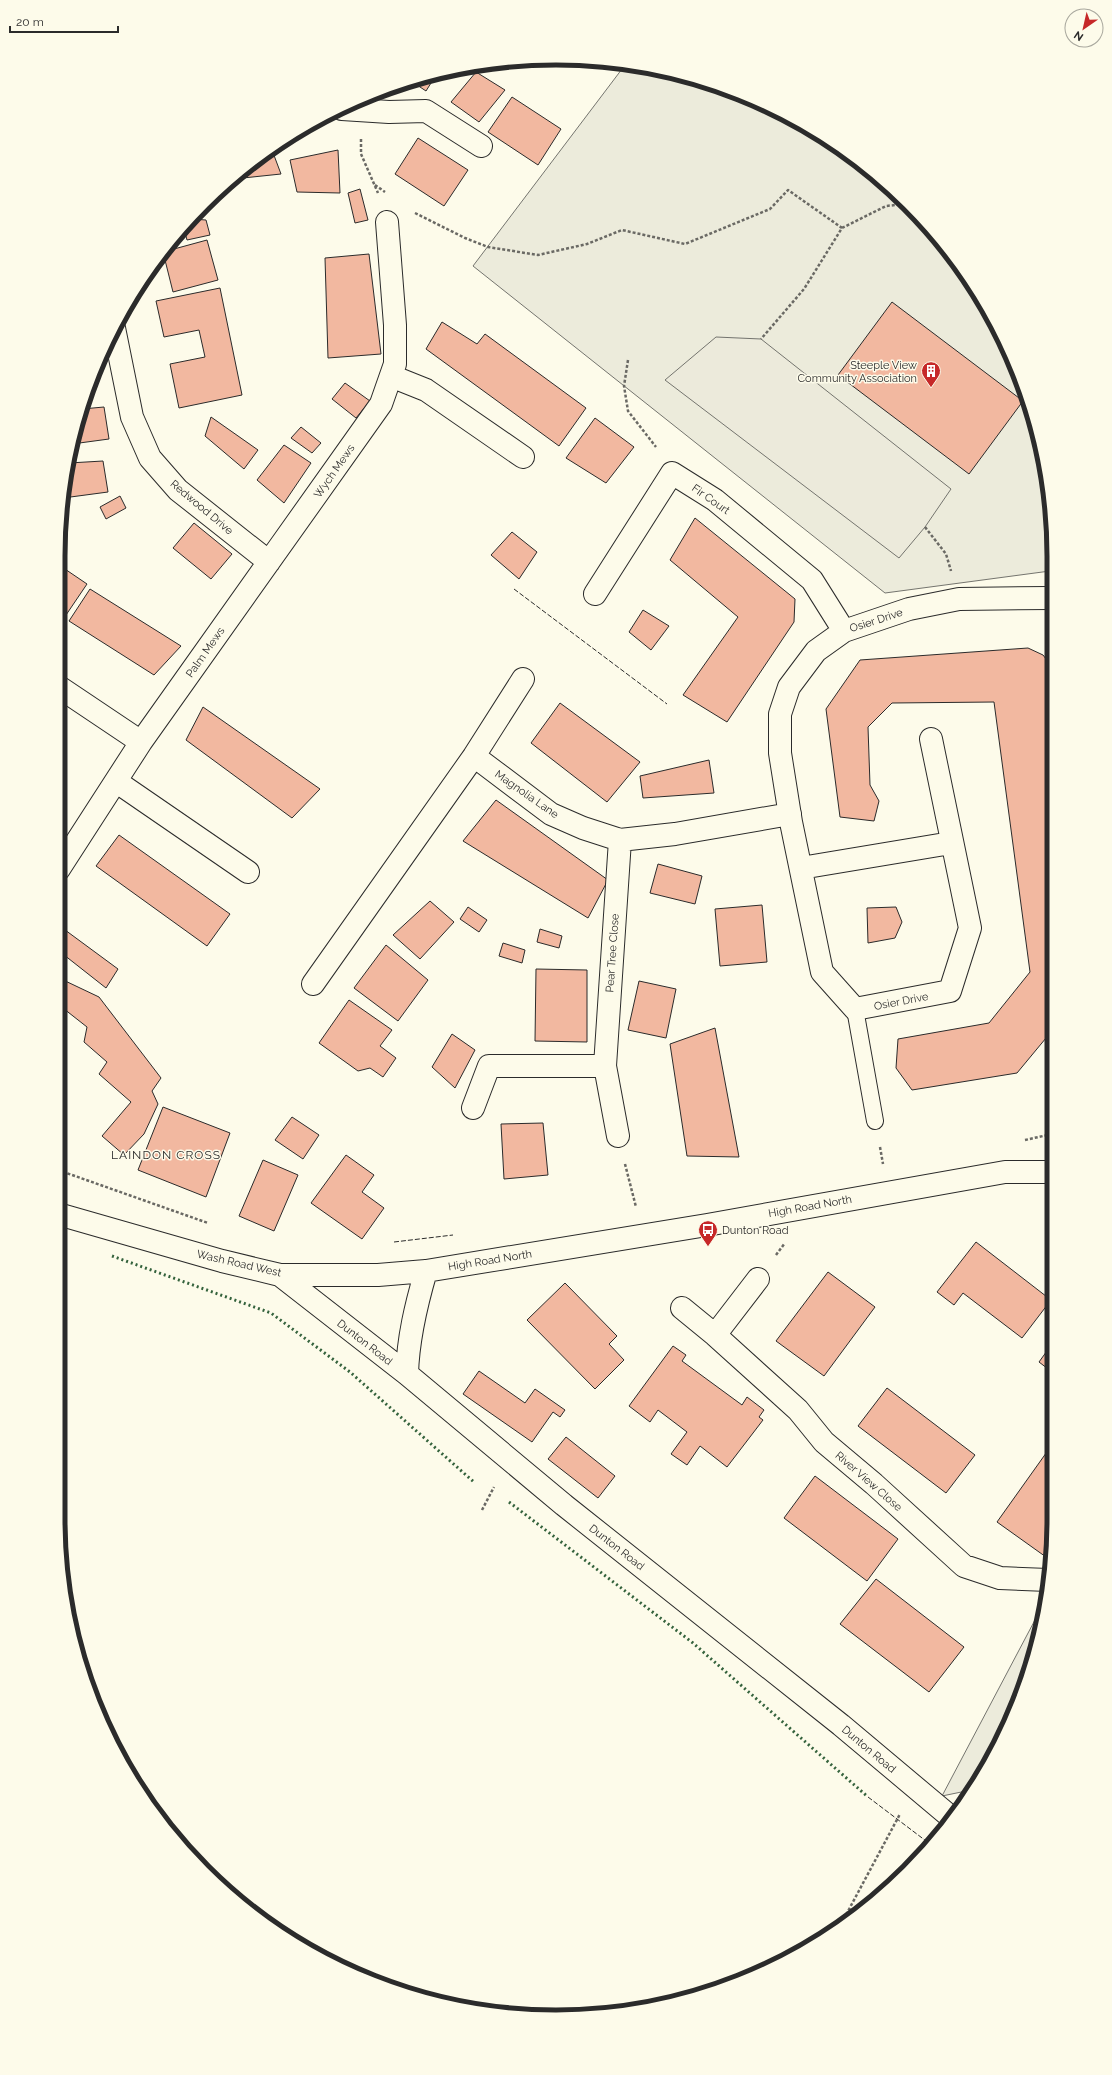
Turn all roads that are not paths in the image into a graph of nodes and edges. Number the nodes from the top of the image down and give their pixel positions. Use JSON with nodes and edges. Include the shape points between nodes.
{"nodes":[{"id":1,"x":351,"y":110,"type":"edge"},
{"id":2,"x":481,"y":146,"type":"dead end"},
{"id":3,"x":387,"y":222,"type":"road end"},
{"id":4,"x":116,"y":339,"type":"edge"},
{"id":5,"x":391,"y":376,"type":"junction"},
{"id":6,"x":523,"y":457,"type":"dead end"},
{"id":7,"x":269,"y":562,"type":"junction"},
{"id":8,"x":595,"y":594,"type":"dead end"},
{"id":9,"x":1047,"y":598,"type":"edge"},
{"id":10,"x":844,"y":631,"type":"junction"},
{"id":11,"x":523,"y":679,"type":"dead end"},
{"id":12,"x":65,"y":691,"type":"edge"},
{"id":13,"x":931,"y":739,"type":"dead end"},
{"id":14,"x":141,"y":742,"type":"junction"},
{"id":15,"x":474,"y":756,"type":"junction"},
{"id":16,"x":116,"y":782,"type":"junction"},
{"id":17,"x":790,"y":814,"type":"junction"},
{"id":18,"x":620,"y":840,"type":"junction"},
{"id":19,"x":951,"y":843,"type":"junction"},
{"id":20,"x":65,"y":860,"type":"edge"},
{"id":21,"x":801,"y":868,"type":"junction"},
{"id":22,"x":248,"y":872,"type":"dead end"},
{"id":23,"x":313,"y":984,"type":"dead end"},
{"id":24,"x":854,"y":1009,"type":"junction"},
{"id":25,"x":605,"y":1066,"type":"junction"},
{"id":26,"x":473,"y":1108,"type":"dead end"},
{"id":27,"x":875,"y":1121,"type":"dead end"},
{"id":28,"x":618,"y":1136,"type":"road end"},
{"id":29,"x":1047,"y":1172,"type":"edge"},
{"id":30,"x":65,"y":1216,"type":"edge"},
{"id":31,"x":426,"y":1271,"type":"junction"},
{"id":32,"x":280,"y":1275,"type":"junction"},
{"id":33,"x":758,"y":1279,"type":"dead end"},
{"id":34,"x":682,"y":1308,"type":"dead end"},
{"id":35,"x":715,"y":1335,"type":"junction"},
{"id":36,"x":407,"y":1374,"type":"junction"},
{"id":37,"x":1043,"y":1580,"type":"edge"},
{"id":38,"x":948,"y":1815,"type":"edge"}],
"edges":[{"from":1,"to":2,"type":"street","via":[[426,111]]},
{"from":3,"to":5,"type":"street","name":"Wych Mews","via":[[395,325],[395,364]]},
{"from":4,"to":7,"type":"street","name":"Redwood Drive","via":[[132,417],[150,458],[178,490]]},
{"from":5,"to":6,"type":"street","via":[[426,390]]},
{"from":5,"to":7,"type":"street","name":"Wych Mews","via":[[381,404]]},
{"from":7,"to":14,"type":"street","name":"Palm Mews"},
{"from":8,"to":10,"type":"street","name":"Fir Court","via":[[672,473],[715,500],[812,580]]},
{"from":9,"to":10,"type":"street","name":"Osier Drive","via":[[959,600],[909,609]]},
{"from":10,"to":17,"type":"street","name":"Osier Drive","via":[[816,651],[789,687],[780,714],[780,753]]},
{"from":11,"to":15,"type":"street"},
{"from":12,"to":14,"type":"street"},
{"from":13,"to":19,"type":"street","name":"Osier Drive"},
{"from":14,"to":16,"type":"street","name":"Palm Mews"},
{"from":15,"to":18,"type":"street","name":"Magnolia Lane","via":[[551,814]]},
{"from":15,"to":23,"type":"street"},
{"from":16,"to":20,"type":"street","name":"Palm Mews"},
{"from":16,"to":22,"type":"street"},
{"from":17,"to":18,"type":"street","name":"Magnolia Lane","via":[[675,834]]},
{"from":17,"to":21,"type":"street","name":"Osier Drive"},
{"from":18,"to":25,"type":"street","name":"Pear Tree Close"},
{"from":19,"to":21,"type":"street"},
{"from":19,"to":24,"type":"street","name":"Osier Drive","via":[[970,928],[950,991]]},
{"from":21,"to":24,"type":"street","name":"Osier Drive","via":[[822,972]]},
{"from":24,"to":27,"type":"lane"},
{"from":25,"to":26,"type":"street","via":[[489,1066]]},
{"from":25,"to":28,"type":"street","name":"Pear Tree Close"},
{"from":29,"to":31,"type":"street","name":"High Road North","via":[[1004,1172],[707,1225]]},
{"from":30,"to":32,"type":"street","name":"Wash Road West"},
{"from":31,"to":32,"type":"street","name":"Wash Road West","via":[[378,1275]]},
{"from":31,"to":36,"type":"street","via":[[412,1323]]},
{"from":32,"to":36,"type":"street","name":"Dunton Road"},
{"from":33,"to":35,"type":"street"},
{"from":34,"to":35,"type":"street","name":"River View Close"},
{"from":35,"to":37,"type":"street","name":"River View Close","via":[[798,1410],[824,1442],[964,1566],[1000,1578]]},
{"from":36,"to":38,"type":"street","name":"Dunton Road","via":[[564,1505],[841,1725]]}]}
